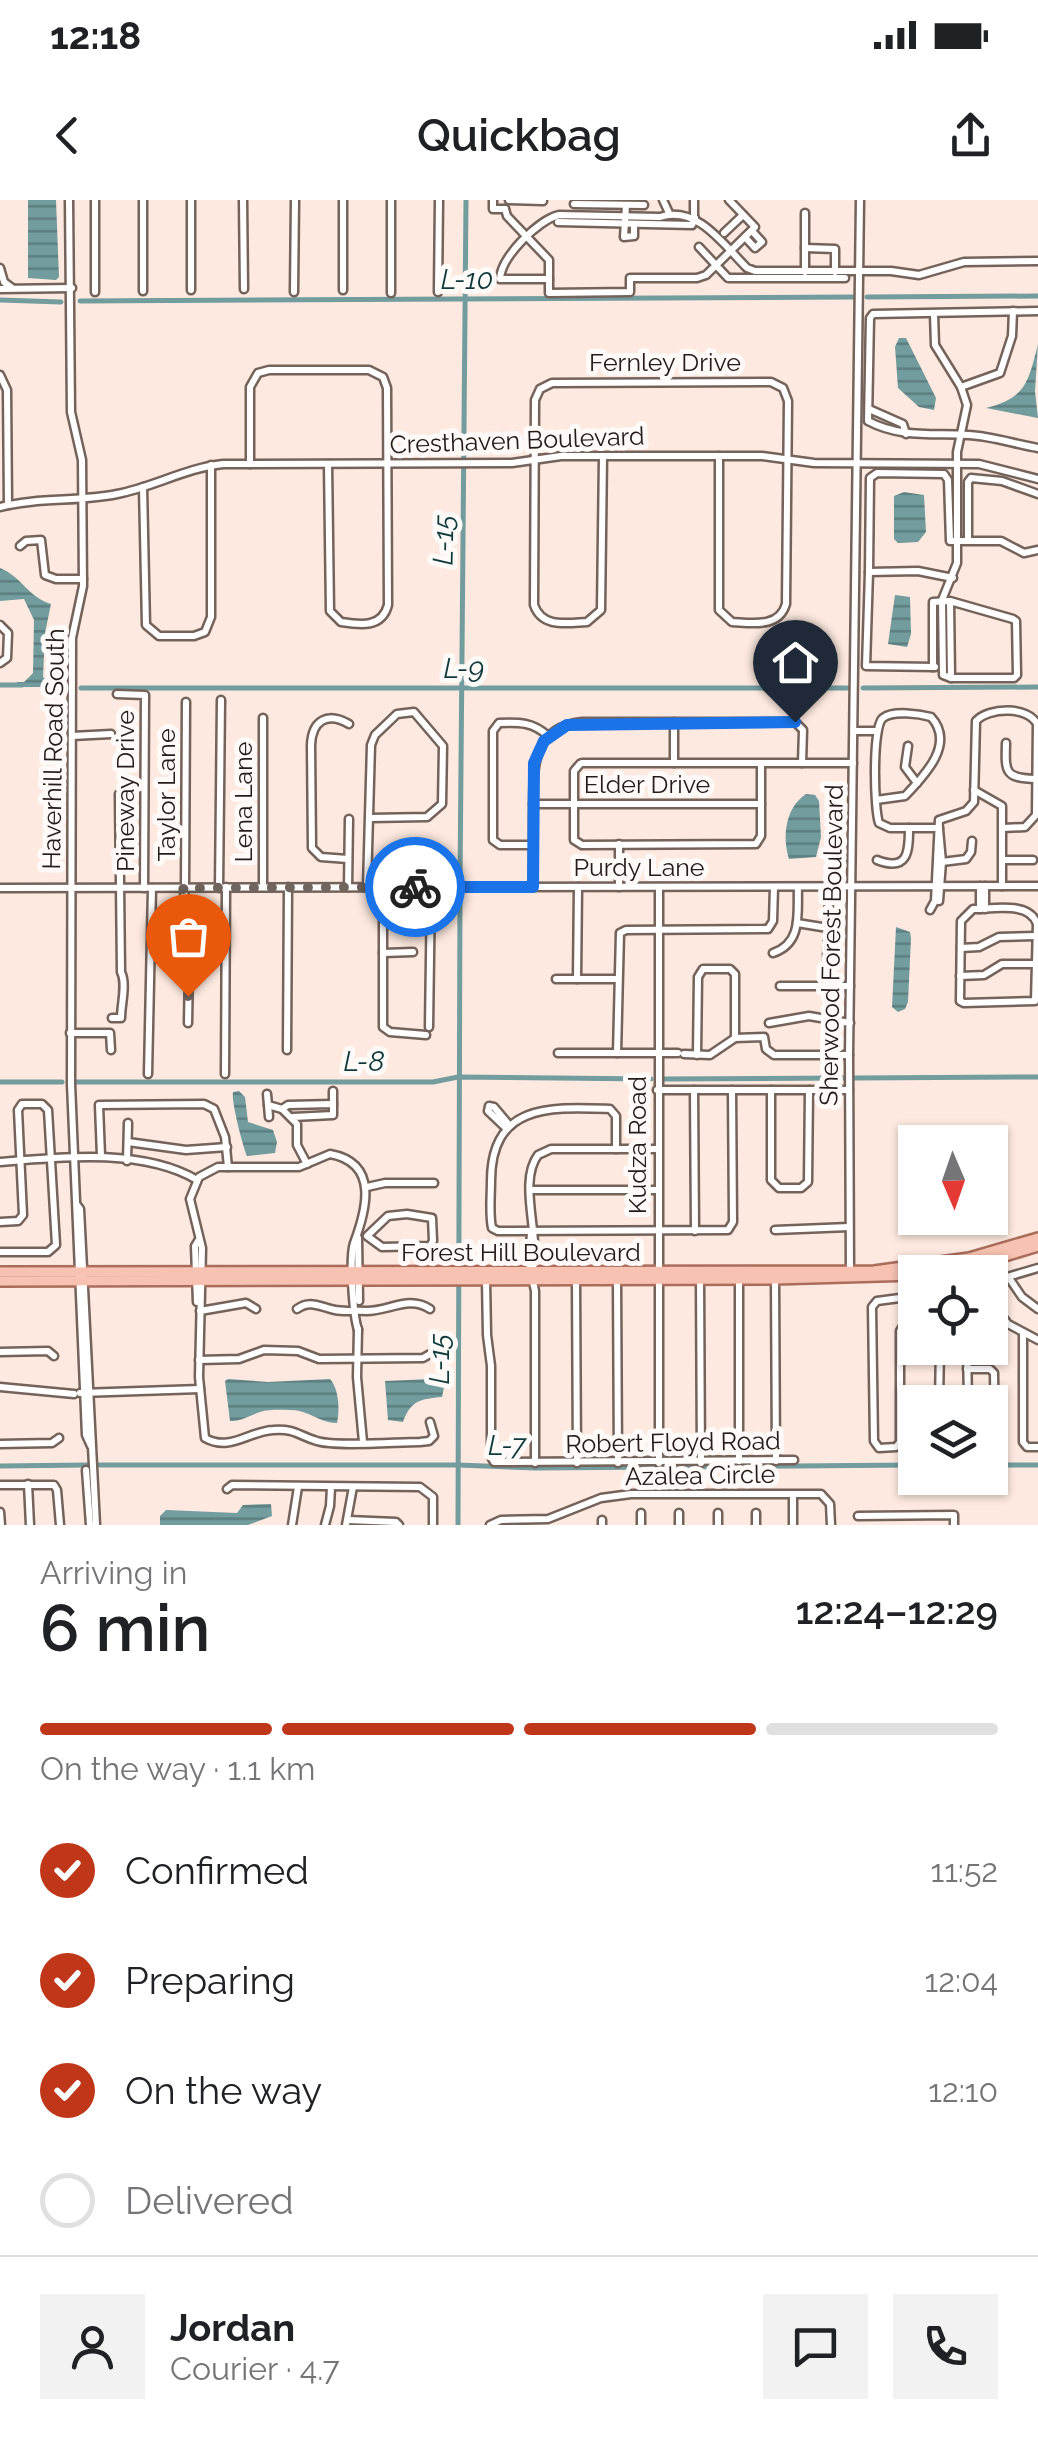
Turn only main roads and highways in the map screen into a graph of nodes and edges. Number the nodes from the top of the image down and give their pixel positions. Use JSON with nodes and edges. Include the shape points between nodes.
{"nodes":[{"id":1,"x":1038,"y":1238,"type":"edge"},
{"id":2,"x":1038,"y":1246,"type":"edge"},
{"id":3,"x":998,"y":1255,"type":"edge"},
{"id":4,"x":1008,"y":1255,"type":"edge"},
{"id":5,"x":898,"y":1270,"type":"edge"},
{"id":6,"x":0,"y":1272,"type":"edge"},
{"id":7,"x":898,"y":1274,"type":"edge"},
{"id":8,"x":850,"y":1275,"type":"junction"},
{"id":9,"x":81,"y":1276,"type":"junction"},
{"id":10,"x":465,"y":1276,"type":"junction"},
{"id":11,"x":533,"y":1276,"type":"junction"},
{"id":12,"x":658,"y":1276,"type":"junction"},
{"id":13,"x":739,"y":1276,"type":"junction"},
{"id":14,"x":0,"y":1280,"type":"edge"}],
"edges":[{"from":1,"to":3,"type":"main road","name":"Forest Hill Boulevard"},
{"from":2,"to":4,"type":"main road","name":"Forest Hill Boulevard"},
{"from":5,"to":8,"type":"main road","name":"Forest Hill Boulevard"},
{"from":6,"to":9,"type":"main road","name":"Forest Hill Boulevard"},
{"from":7,"to":8,"type":"main road","name":"Forest Hill Boulevard"},
{"from":8,"to":13,"type":"main road","name":"Forest Hill Boulevard"},
{"from":8,"to":13,"type":"main road","name":"Forest Hill Boulevard"},
{"from":9,"to":10,"type":"main road","name":"Forest Hill Boulevard"},
{"from":9,"to":14,"type":"main road","name":"Forest Hill Boulevard"},
{"from":10,"to":11,"type":"main road","name":"Forest Hill Boulevard"},
{"from":10,"to":11,"type":"main road","name":"Forest Hill Boulevard"},
{"from":11,"to":12,"type":"main road","name":"Forest Hill Boulevard"},
{"from":11,"to":12,"type":"main road","name":"Forest Hill Boulevard"},
{"from":12,"to":13,"type":"main road","name":"Forest Hill Boulevard"},
{"from":12,"to":13,"type":"main road","name":"Forest Hill Boulevard"}]}
